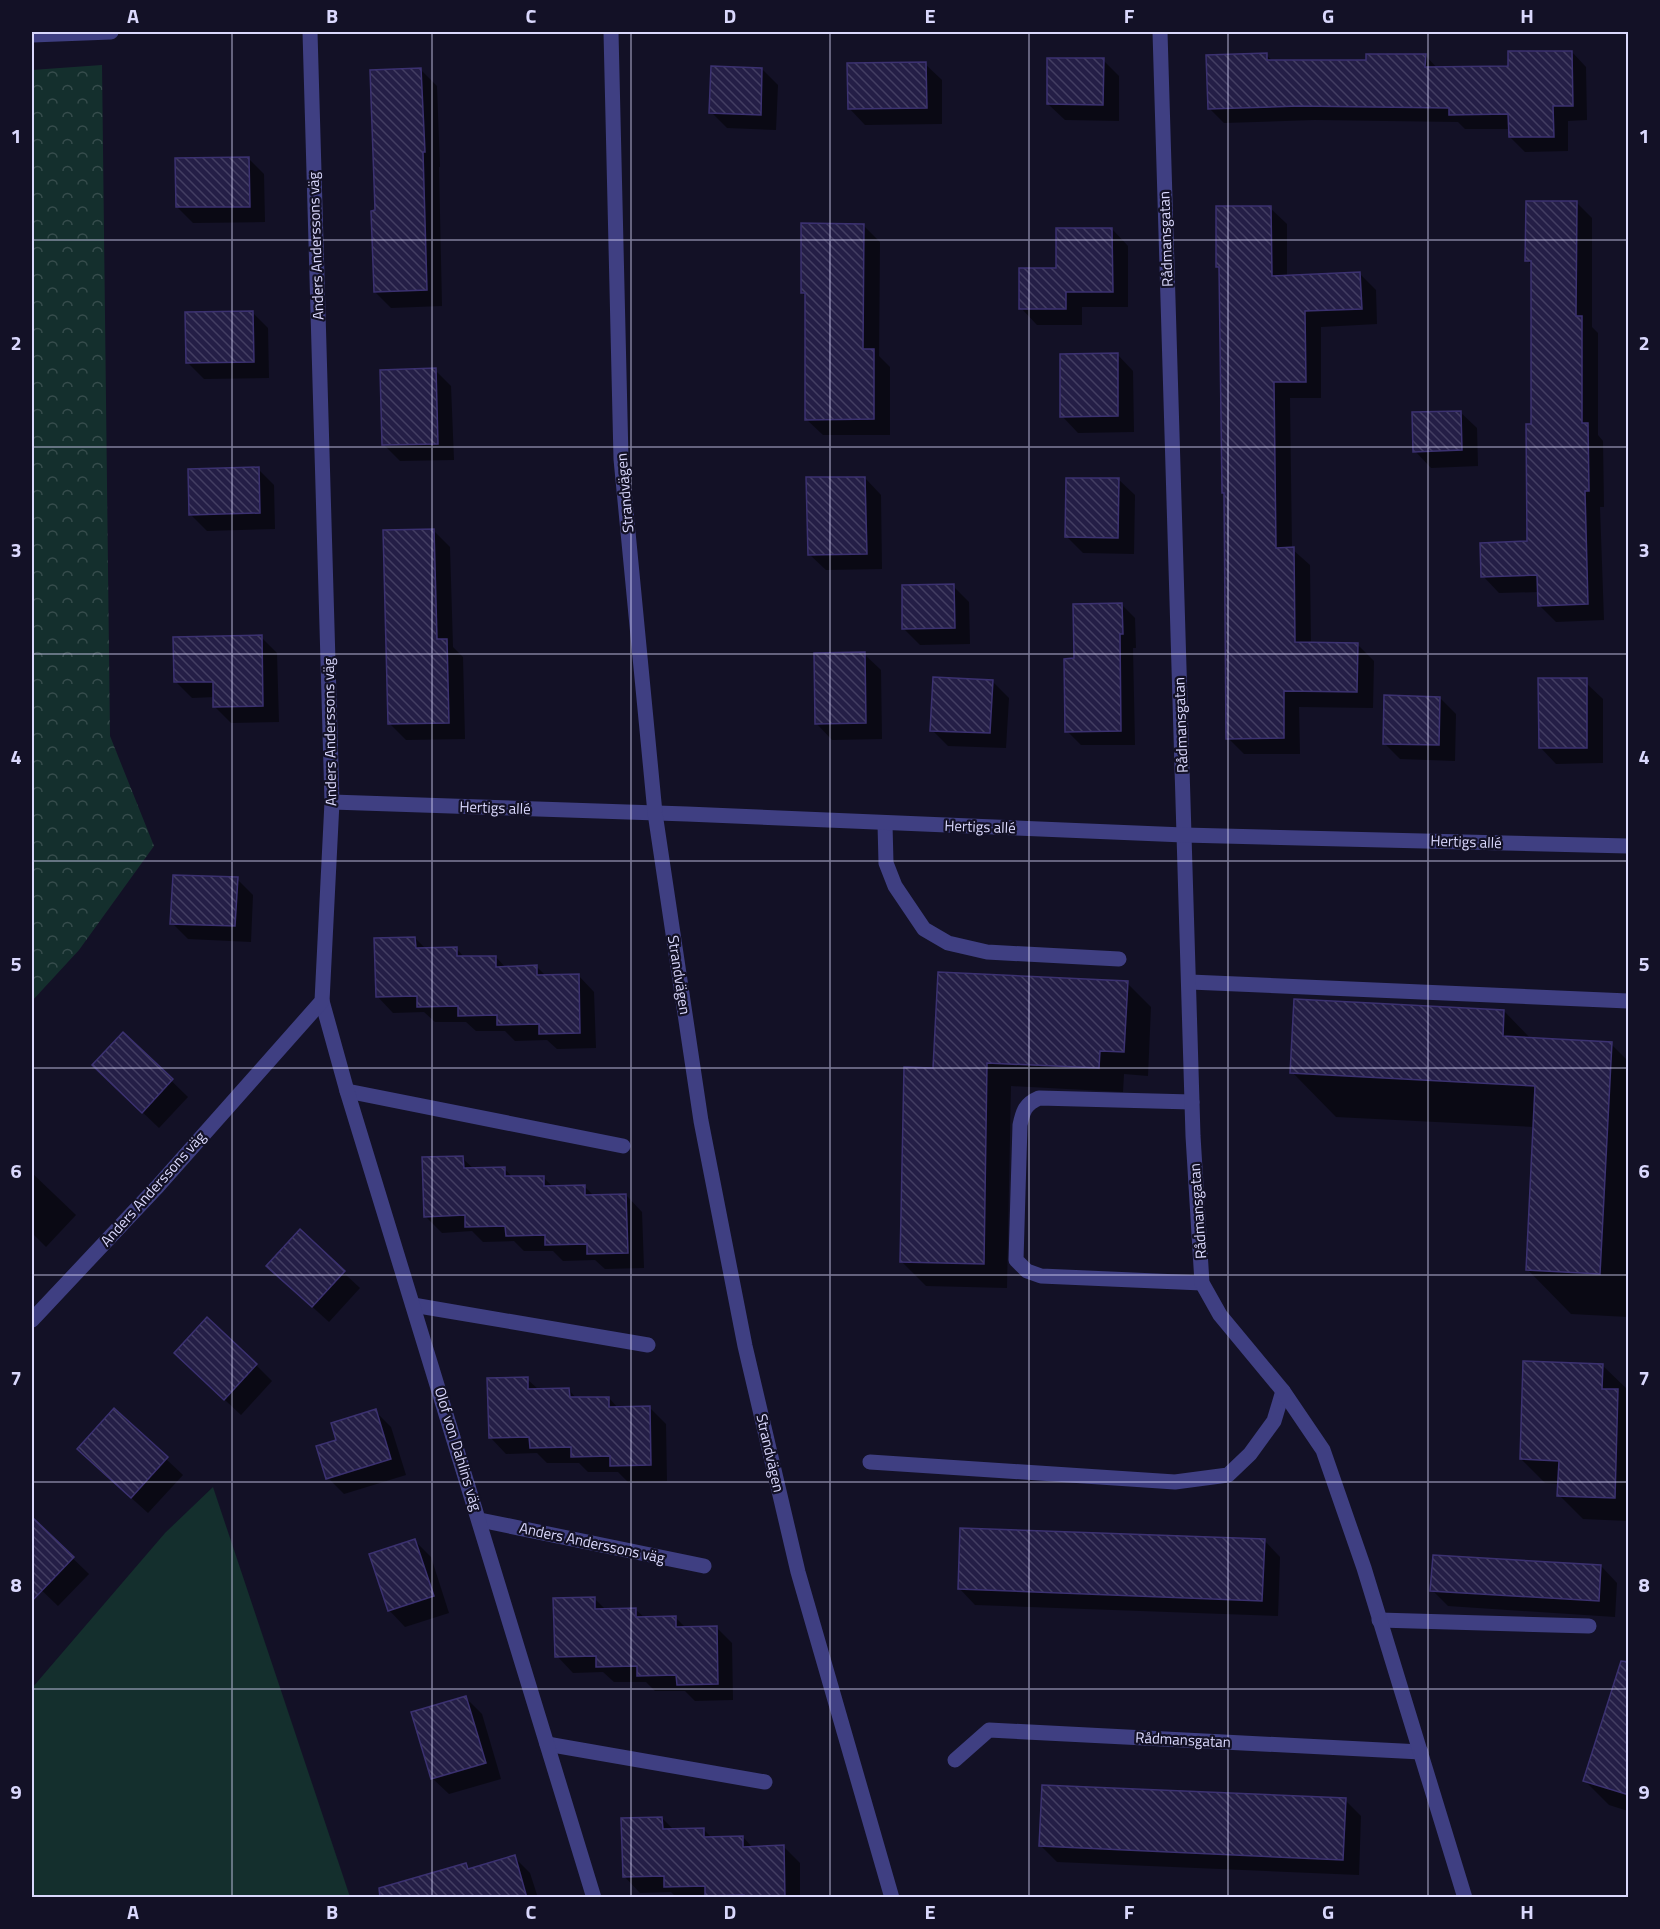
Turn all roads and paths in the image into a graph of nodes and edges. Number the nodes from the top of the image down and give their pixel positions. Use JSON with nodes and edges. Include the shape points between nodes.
{"nodes":[{"id":1,"x":111,"y":32,"type":"edge"},
{"id":2,"x":310,"y":32,"type":"edge"},
{"id":3,"x":610,"y":32,"type":"edge"},
{"id":4,"x":1160,"y":32,"type":"edge"},
{"id":5,"x":32,"y":35,"type":"edge"},
{"id":6,"x":332,"y":802,"type":"junction"},
{"id":7,"x":655,"y":813,"type":"junction"},
{"id":8,"x":885,"y":824,"type":"junction"},
{"id":9,"x":1184,"y":835,"type":"junction"},
{"id":10,"x":1629,"y":846,"type":"edge"},
{"id":11,"x":1119,"y":959,"type":"dead end"},
{"id":12,"x":1190,"y":982,"type":"junction"},
{"id":13,"x":322,"y":1001,"type":"junction"},
{"id":14,"x":1629,"y":1001,"type":"edge"},
{"id":15,"x":347,"y":1091,"type":"junction"},
{"id":16,"x":1192,"y":1102,"type":"junction"},
{"id":17,"x":623,"y":1146,"type":"dead end"},
{"id":18,"x":1202,"y":1283,"type":"junction"},
{"id":19,"x":413,"y":1305,"type":"junction"},
{"id":20,"x":32,"y":1320,"type":"edge"},
{"id":21,"x":648,"y":1345,"type":"dead end"},
{"id":22,"x":1283,"y":1391,"type":"junction"},
{"id":23,"x":870,"y":1462,"type":"dead end"},
{"id":24,"x":480,"y":1521,"type":"junction"},
{"id":25,"x":704,"y":1566,"type":"dead end"},
{"id":26,"x":1379,"y":1620,"type":"junction"},
{"id":27,"x":1589,"y":1626,"type":"dead end"},
{"id":28,"x":547,"y":1744,"type":"junction"},
{"id":29,"x":1421,"y":1752,"type":"junction"},
{"id":30,"x":955,"y":1760,"type":"dead end"},
{"id":31,"x":765,"y":1782,"type":"dead end"},
{"id":32,"x":594,"y":1898,"type":"edge"},
{"id":33,"x":892,"y":1898,"type":"edge"},
{"id":34,"x":1465,"y":1898,"type":"edge"}],
"edges":[{"from":1,"to":5,"type":"street"},
{"from":2,"to":6,"type":"street","name":"Anders Anderssons väg"},
{"from":3,"to":7,"type":"street","name":"Strandvägen","via":[[621,459]]},
{"from":4,"to":9,"type":"street","name":"Rådmansgatan"},
{"from":6,"to":7,"type":"street","name":"Hertigs allé"},
{"from":6,"to":13,"type":"street","name":"Anders Anderssons väg"},
{"from":7,"to":8,"type":"street","name":"Hertigs allé"},
{"from":7,"to":33,"type":"street","name":"Strandvägen","via":[[701,1121],[745,1346],[798,1572]]},
{"from":8,"to":9,"type":"street","name":"Hertigs allé"},
{"from":8,"to":11,"type":"street","via":[[886,863],[895,886],[924,929],[948,943],[987,952]]},
{"from":9,"to":10,"type":"street","name":"Hertigs allé"},
{"from":9,"to":12,"type":"street","name":"Rådmansgatan"},
{"from":12,"to":14,"type":"street"},
{"from":12,"to":16,"type":"street","name":"Rådmansgatan"},
{"from":13,"to":15,"type":"street","name":"Olof von Dahlins väg"},
{"from":13,"to":20,"type":"street","name":"Anders Anderssons väg","via":[[158,1186]]},
{"from":15,"to":17,"type":"street"},
{"from":15,"to":19,"type":"street","name":"Olof von Dahlins väg"},
{"from":16,"to":18,"type":"street","name":"Rådmansgatan"},
{"from":16,"to":18,"type":"street","via":[[1039,1098],[1027,1104],[1020,1125],[1016,1260],[1041,1276]]},
{"from":18,"to":22,"type":"street","name":"Rådmansgatan","via":[[1220,1316]]},
{"from":19,"to":21,"type":"street"},
{"from":19,"to":24,"type":"street","name":"Olof von Dahlins väg"},
{"from":22,"to":23,"type":"street","via":[[1274,1421],[1250,1454],[1228,1474],[1175,1482]]},
{"from":22,"to":26,"type":"street","name":"Rådmansgatan","via":[[1323,1449]]},
{"from":24,"to":25,"type":"street","name":"Anders Anderssons väg"},
{"from":24,"to":28,"type":"street","name":"Olof von Dahlins väg"},
{"from":26,"to":27,"type":"street"},
{"from":26,"to":29,"type":"street","name":"Rådmansgatan"},
{"from":28,"to":31,"type":"street"},
{"from":28,"to":32,"type":"street","name":"Olof von Dahlins väg"},
{"from":29,"to":30,"type":"street","name":"Rådmansgatan","via":[[989,1730]]},
{"from":29,"to":34,"type":"street","name":"Rådmansgatan"}]}
